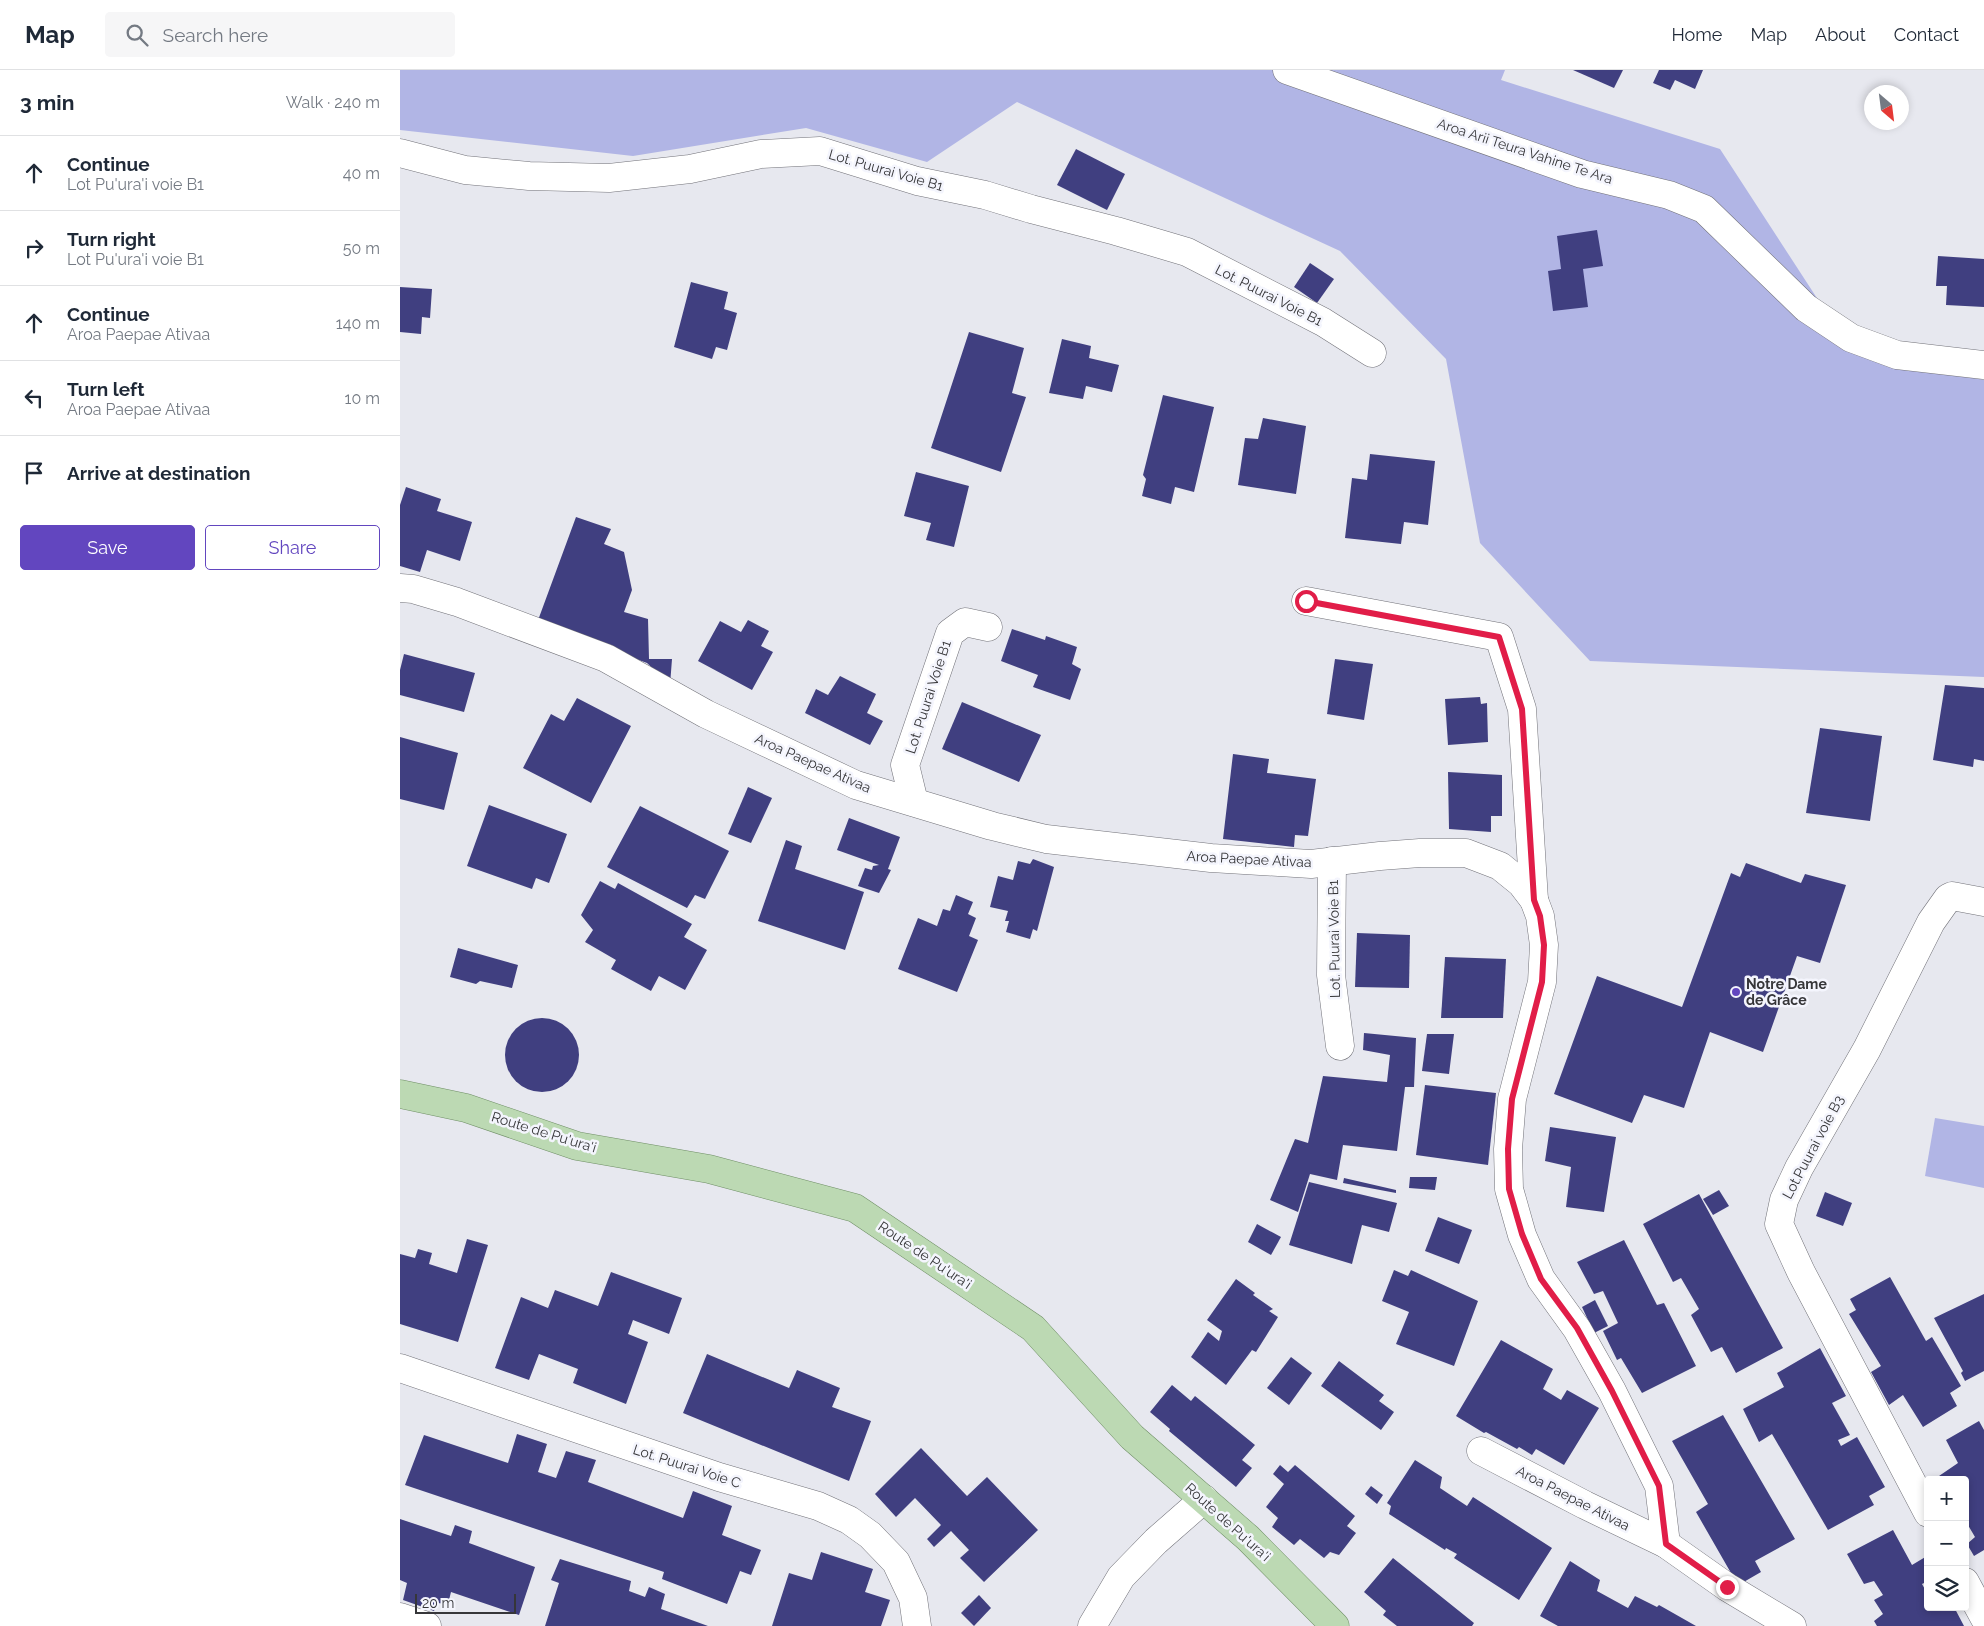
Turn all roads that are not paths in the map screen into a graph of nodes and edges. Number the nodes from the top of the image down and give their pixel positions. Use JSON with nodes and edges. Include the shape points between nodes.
{"nodes":[{"id":1,"x":1288,"y":70,"type":"edge"},
{"id":2,"x":400,"y":153,"type":"edge"},
{"id":3,"x":1372,"y":353,"type":"dead end"},
{"id":4,"x":1984,"y":365,"type":"edge"},
{"id":5,"x":400,"y":588,"type":"edge"},
{"id":6,"x":1306,"y":601,"type":"dead end"},
{"id":7,"x":988,"y":627,"type":"dead end"},
{"id":8,"x":914,"y":802,"type":"junction"},
{"id":9,"x":1332,"y":861,"type":"junction"},
{"id":10,"x":1534,"y":900,"type":"junction"},
{"id":11,"x":1984,"y":902,"type":"edge"},
{"id":12,"x":1340,"y":1046,"type":"dead end"},
{"id":13,"x":400,"y":1094,"type":"edge"},
{"id":14,"x":400,"y":1368,"type":"edge"},
{"id":15,"x":1482,"y":1451,"type":"dead end"},
{"id":16,"x":1204,"y":1499,"type":"junction"},
{"id":17,"x":1924,"y":1505,"type":"edge"},
{"id":18,"x":1666,"y":1544,"type":"junction"},
{"id":19,"x":1969,"y":1589,"type":"edge"},
{"id":20,"x":400,"y":1617,"type":"edge"},
{"id":21,"x":1984,"y":1617,"type":"edge"},
{"id":22,"x":427,"y":1626,"type":"edge"},
{"id":23,"x":917,"y":1626,"type":"edge"},
{"id":24,"x":1092,"y":1626,"type":"edge"},
{"id":25,"x":1335,"y":1626,"type":"edge"},
{"id":26,"x":1792,"y":1626,"type":"edge"}],
"edges":[{"from":1,"to":4,"type":"street","name":"Aroa Arii Teura Vahine Te Ara","via":[[1582,174],[1668,195],[1704,209],[1806,308],[1851,338],[1897,355]]},
{"from":2,"to":3,"type":"street","name":"Lot. Puurai Voie B1","via":[[465,170],[609,178],[690,169],[761,154],[820,151],[917,181],[986,195],[1187,252],[1323,322]]},
{"from":5,"to":8,"type":"street","name":"Aroa Paepae Ativaa","via":[[457,602],[606,658],[706,714],[806,763],[856,785]]},
{"from":6,"to":10,"type":"street","via":[[1499,637],[1522,709]]},
{"from":7,"to":8,"type":"street","name":"Lot. Puurai Voie B1","via":[[965,622],[950,633],[905,765]]},
{"from":8,"to":9,"type":"street","name":"Aroa Paepae Ativaa","via":[[1046,839],[1211,858],[1311,864]]},
{"from":9,"to":10,"type":"street","name":"Aroa Paepae Ativaa","via":[[1420,853],[1466,853],[1500,866],[1521,883]]},
{"from":9,"to":12,"type":"street","name":"Lot. Puurai Voie B1","via":[[1331,975]]},
{"from":10,"to":18,"type":"street","name":"Aroa Paepae Ativaa","via":[[1544,945],[1542,982],[1512,1099],[1509,1189],[1522,1234],[1541,1279],[1577,1328],[1659,1486]]},
{"from":11,"to":17,"type":"street","name":"Lot.Puurai voie B3","via":[[1952,896],[1931,922],[1867,1049],[1796,1176],[1784,1200],[1779,1224]]},
{"from":13,"to":16,"type":"main road","name":"Route de Pu'ura'i","via":[[466,1108],[578,1146],[710,1170],[855,1208],[1032,1328],[1132,1437]]},
{"from":14,"to":23,"type":"street","name":"Lot. Puurai Voie C","via":[[719,1477],[818,1506],[849,1520],[870,1535],[896,1562],[913,1598]]},
{"from":15,"to":18,"type":"street","name":"Aroa Paepae Ativaa","via":[[1585,1506]]},
{"from":16,"to":24,"type":"street","via":[[1120,1577]]},
{"from":16,"to":25,"type":"main road","name":"Route de Pu'ura'i","via":[[1248,1538]]},
{"from":18,"to":26,"type":"street","name":"Aroa Paepae Ativaa","via":[[1727,1587]]},
{"from":19,"to":21,"type":"street"},
{"from":20,"to":22,"type":"street"}]}
